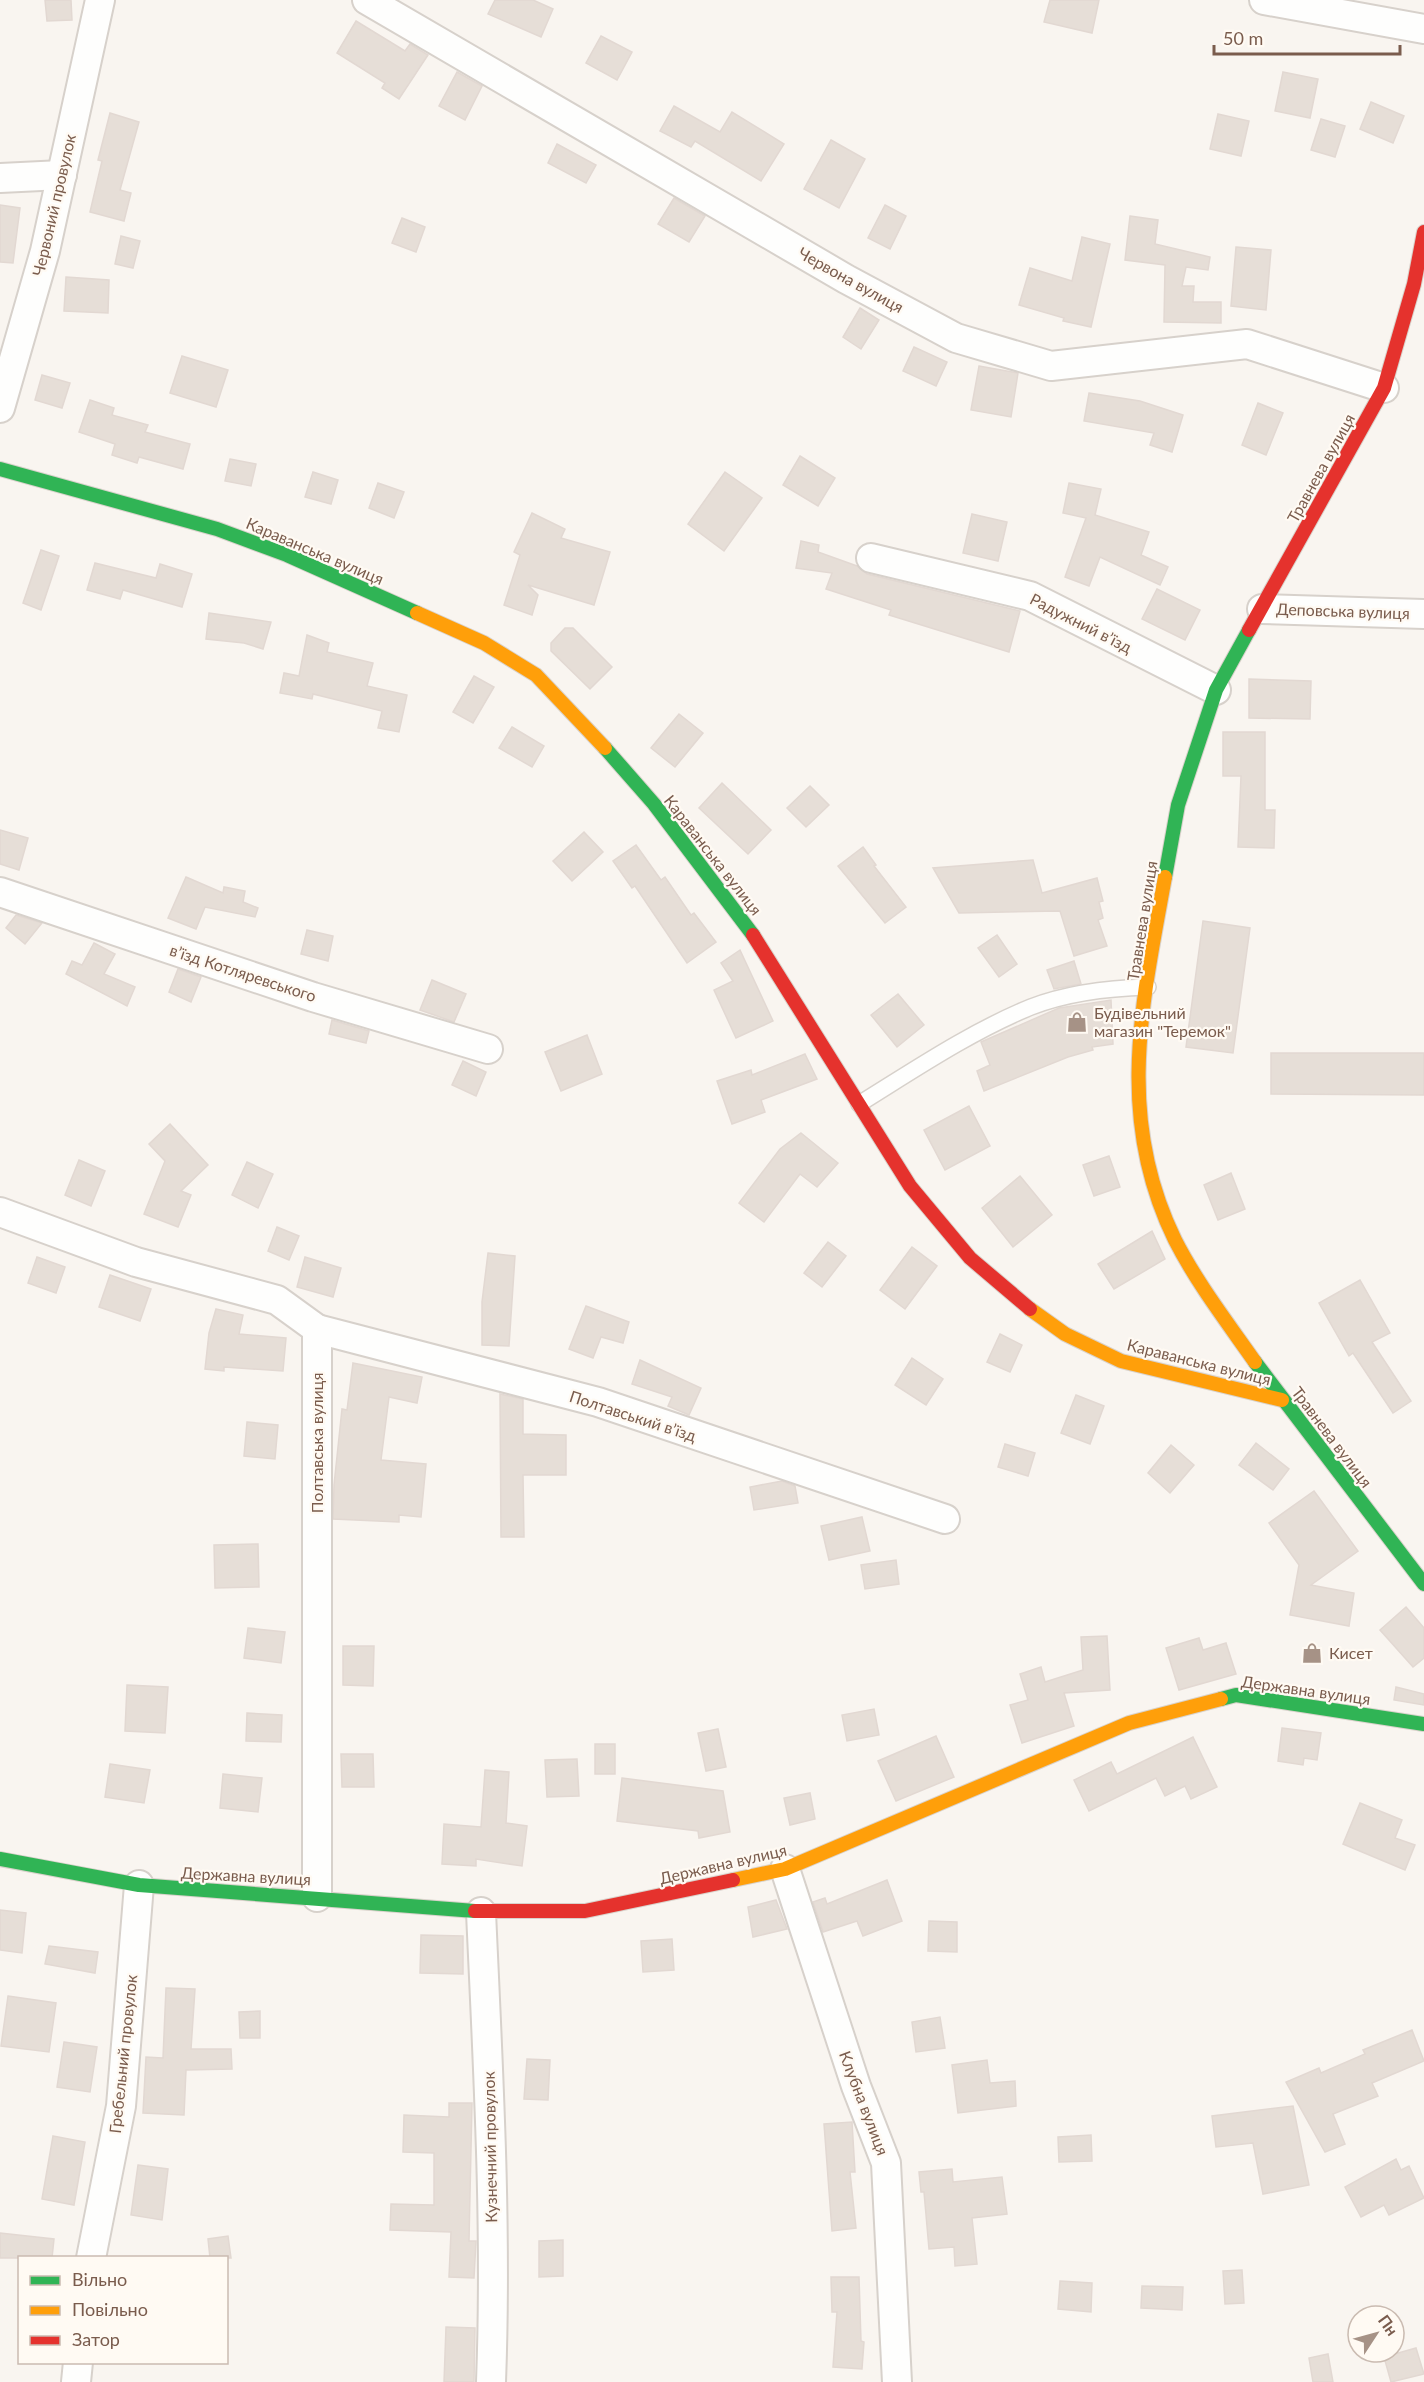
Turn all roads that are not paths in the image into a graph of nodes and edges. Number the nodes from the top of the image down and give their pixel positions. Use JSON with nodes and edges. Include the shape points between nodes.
{"nodes":[{"id":1,"x":100,"y":0,"type":"edge"},
{"id":2,"x":367,"y":0,"type":"edge"},
{"id":3,"x":1264,"y":0,"type":"edge"},
{"id":4,"x":1424,"y":29,"type":"edge"},
{"id":5,"x":62,"y":175,"type":"junction"},
{"id":6,"x":0,"y":178,"type":"edge"},
{"id":7,"x":1424,"y":232,"type":"edge"},
{"id":8,"x":1384,"y":388,"type":"junction"},
{"id":9,"x":0,"y":408,"type":"edge"},
{"id":10,"x":0,"y":469,"type":"edge"},
{"id":11,"x":871,"y":558,"type":"dead end"},
{"id":12,"x":1262,"y":609,"type":"junction"},
{"id":13,"x":1424,"y":614,"type":"edge"},
{"id":14,"x":1216,"y":690,"type":"junction"},
{"id":15,"x":0,"y":892,"type":"edge"},
{"id":16,"x":1148,"y":987,"type":"junction"},
{"id":17,"x":488,"y":1048,"type":"dead end"},
{"id":18,"x":859,"y":1104,"type":"junction"},
{"id":19,"x":0,"y":1212,"type":"edge"},
{"id":20,"x":317,"y":1329,"type":"junction"},
{"id":21,"x":1282,"y":1400,"type":"junction"},
{"id":22,"x":945,"y":1519,"type":"dead end"},
{"id":23,"x":1424,"y":1584,"type":"edge"},
{"id":24,"x":1424,"y":1724,"type":"edge"},
{"id":25,"x":0,"y":1859,"type":"edge"},
{"id":26,"x":785,"y":1869,"type":"junction"},
{"id":27,"x":139,"y":1885,"type":"junction"},
{"id":28,"x":317,"y":1897,"type":"junction"},
{"id":29,"x":481,"y":1912,"type":"junction"},
{"id":30,"x":91,"y":2256,"type":"edge"},
{"id":31,"x":78,"y":2364,"type":"edge"},
{"id":32,"x":76,"y":2382,"type":"edge"},
{"id":33,"x":491,"y":2382,"type":"edge"},
{"id":34,"x":897,"y":2382,"type":"edge"}],
"edges":[{"from":1,"to":5,"type":"street","name":"Червоний провулок"},
{"from":2,"to":8,"type":"street","name":"Червона вулиця","via":[[836,273],[956,338],[1051,366],[1247,344]]},
{"from":3,"to":4,"type":"street"},
{"from":5,"to":6,"type":"street"},
{"from":5,"to":9,"type":"street","name":"Червоний провулок","via":[[45,251]]},
{"from":7,"to":8,"type":"street","name":"Травнева вулиця","via":[[1414,284]]},
{"from":8,"to":12,"type":"street","name":"Травнева вулиця"},
{"from":10,"to":18,"type":"street","name":"Караванська вулиця","via":[[217,529],[287,555],[484,643],[536,675],[654,804],[748,927]]},
{"from":11,"to":14,"type":"street","name":"Радужний в’їзд","via":[[1030,596]]},
{"from":12,"to":13,"type":"street","name":"Деповська вулиця"},
{"from":12,"to":14,"type":"street","name":"Травнева вулиця"},
{"from":14,"to":16,"type":"street","name":"Травнева вулиця","via":[[1178,805]]},
{"from":15,"to":17,"type":"street","name":"в’їзд Котляревського","via":[[313,997]]},
{"from":16,"to":18,"type":"lane","via":[[1118,988],[1032,1007],[965,1039]]},
{"from":16,"to":21,"type":"street","name":"Травнева вулиця","via":[[1137,1060],[1138,1106],[1157,1196],[1174,1239],[1197,1279]]},
{"from":18,"to":21,"type":"street","name":"Караванська вулиця","via":[[910,1186],[970,1258],[1015,1299],[1065,1334],[1121,1361]]},
{"from":19,"to":20,"type":"street","via":[[136,1262],[277,1300]]},
{"from":20,"to":22,"type":"street","name":"Полтавський в’їзд","via":[[598,1402]]},
{"from":20,"to":28,"type":"street","name":"Полтавська вулиця"},
{"from":21,"to":23,"type":"street","name":"Травнева вулиця"},
{"from":24,"to":26,"type":"street","name":"Державна вулиця","via":[[1236,1695],[1129,1723]]},
{"from":25,"to":27,"type":"street","name":"Державна вулиця"},
{"from":26,"to":29,"type":"street","name":"Державна вулиця","via":[[585,1911]]},
{"from":26,"to":34,"type":"street","name":"Клубна вулиця","via":[[856,2086],[886,2163]]},
{"from":27,"to":28,"type":"street","name":"Державна вулиця"},
{"from":27,"to":30,"type":"street","name":"Гребельний провулок","via":[[121,2106]]},
{"from":28,"to":29,"type":"street","name":"Державна вулиця"},
{"from":29,"to":33,"type":"street","name":"Кузнечний провулок","via":[[490,2115]]},
{"from":31,"to":32,"type":"street"}]}
